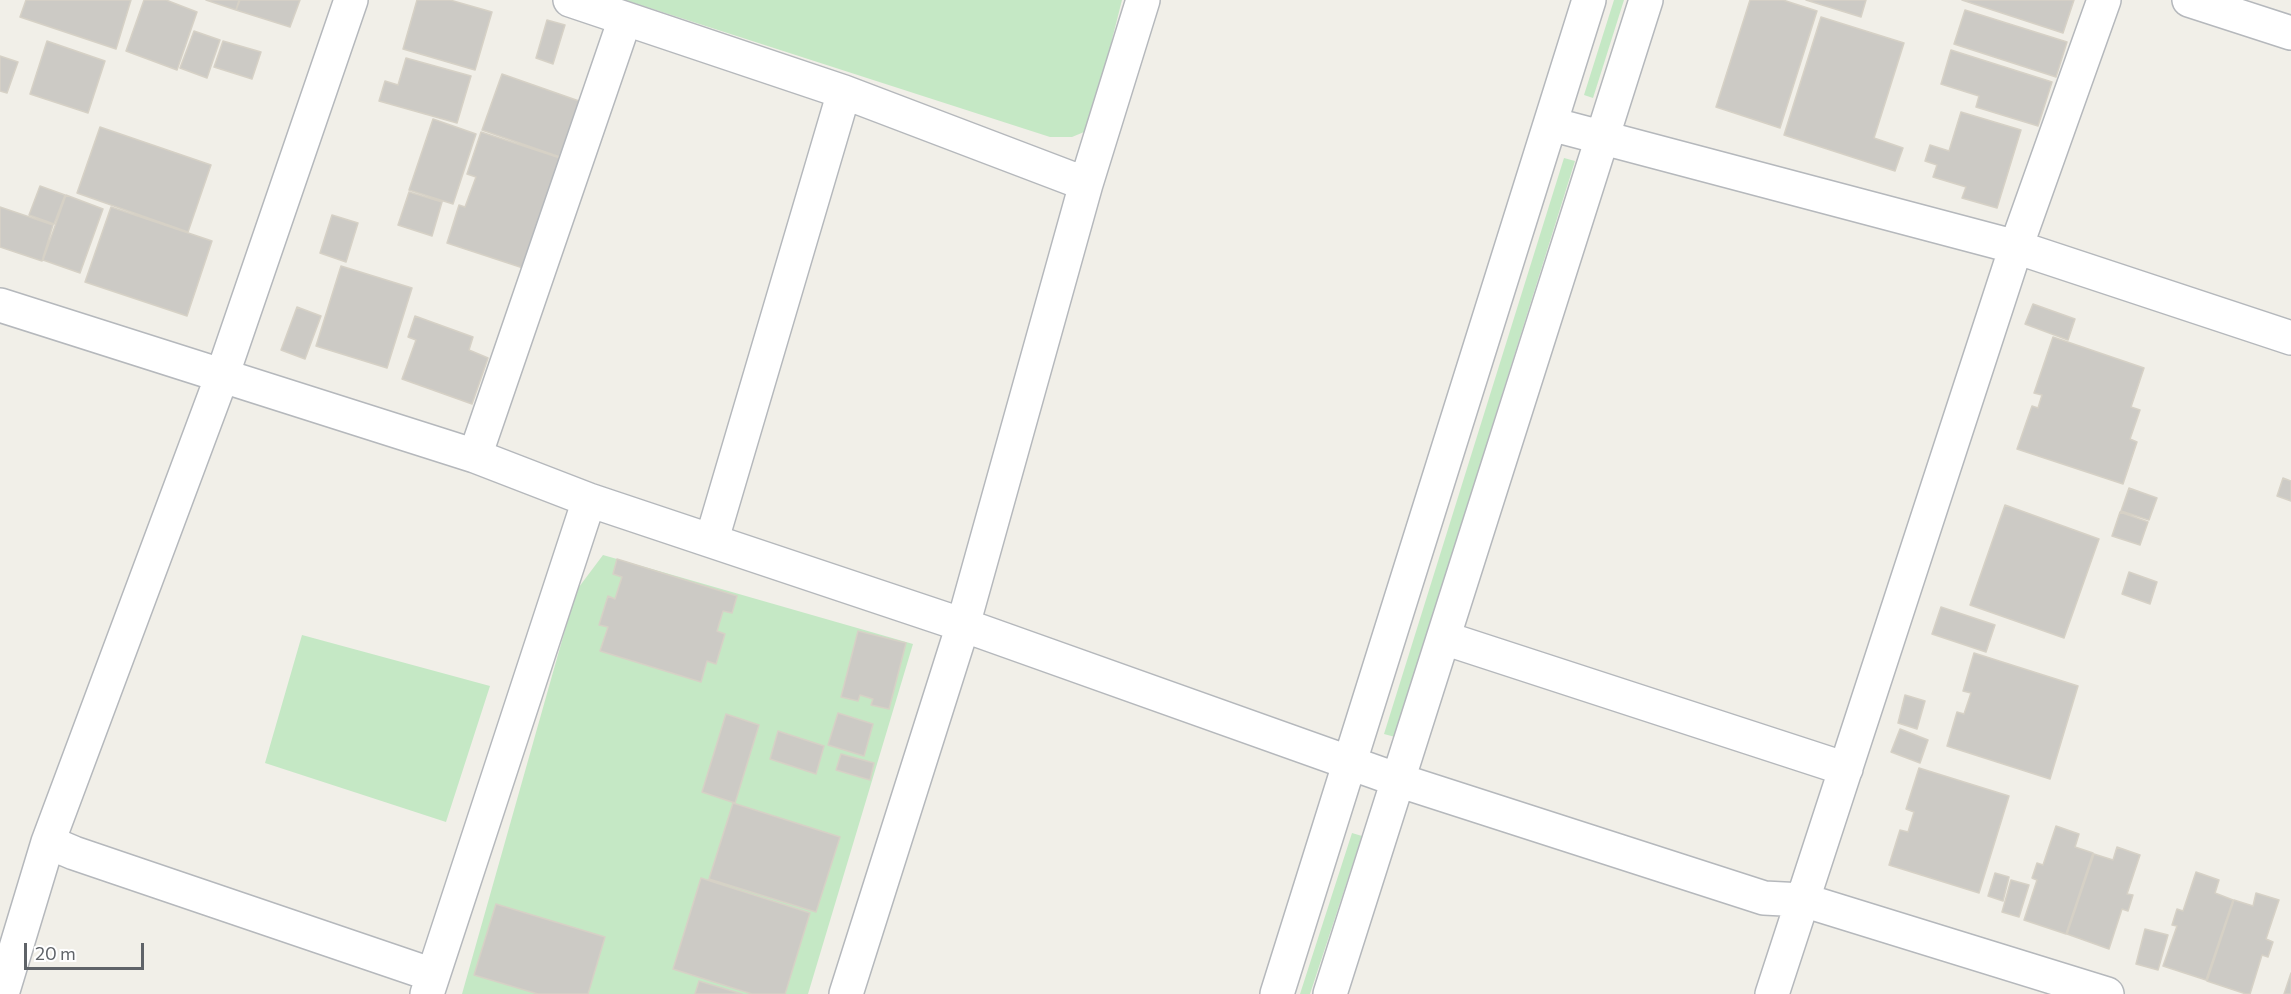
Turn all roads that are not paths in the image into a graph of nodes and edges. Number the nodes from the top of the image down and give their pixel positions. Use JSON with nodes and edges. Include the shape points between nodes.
{"nodes":[{"id":1,"x":351,"y":0,"type":"edge"},
{"id":2,"x":570,"y":0,"type":"edge"},
{"id":3,"x":1143,"y":0,"type":"edge"},
{"id":4,"x":1589,"y":0,"type":"edge"},
{"id":5,"x":1646,"y":0,"type":"edge"},
{"id":6,"x":2104,"y":0,"type":"edge"},
{"id":7,"x":2188,"y":0,"type":"edge"},
{"id":8,"x":625,"y":19,"type":"junction"},
{"id":9,"x":2291,"y":33,"type":"edge"},
{"id":10,"x":844,"y":92,"type":"junction"},
{"id":11,"x":1551,"y":124,"type":"junction"},
{"id":12,"x":1601,"y":139,"type":"junction"},
{"id":13,"x":1086,"y":184,"type":"junction"},
{"id":14,"x":2016,"y":247,"type":"junction"},
{"id":15,"x":0,"y":305,"type":"edge"},
{"id":16,"x":2291,"y":338,"type":"edge"},
{"id":17,"x":222,"y":376,"type":"junction"},
{"id":18,"x":475,"y":456,"type":"junction"},
{"id":19,"x":589,"y":500,"type":"junction"},
{"id":20,"x":712,"y":539,"type":"junction"},
{"id":21,"x":963,"y":625,"type":"junction"},
{"id":22,"x":1443,"y":638,"type":"junction"},
{"id":23,"x":1350,"y":762,"type":"junction"},
{"id":24,"x":1846,"y":769,"type":"junction"},
{"id":25,"x":1398,"y":780,"type":"junction"},
{"id":26,"x":48,"y":842,"type":"junction"},
{"id":27,"x":1803,"y":900,"type":"junction"},
{"id":28,"x":430,"y":984,"type":"edge"},
{"id":29,"x":2100,"y":993,"type":"edge"},
{"id":30,"x":2,"y":994,"type":"edge"},
{"id":31,"x":846,"y":994,"type":"edge"},
{"id":32,"x":1277,"y":994,"type":"edge"},
{"id":33,"x":1330,"y":994,"type":"edge"},
{"id":34,"x":1772,"y":994,"type":"edge"}],
"edges":[{"from":1,"to":17,"type":"street"},
{"from":2,"to":8,"type":"street"},
{"from":3,"to":13,"type":"street"},
{"from":4,"to":11,"type":"street"},
{"from":5,"to":12,"type":"street"},
{"from":6,"to":14,"type":"street"},
{"from":7,"to":9,"type":"street"},
{"from":8,"to":10,"type":"street"},
{"from":8,"to":18,"type":"street"},
{"from":10,"to":13,"type":"street"},
{"from":10,"to":20,"type":"street"},
{"from":11,"to":12,"type":"street"},
{"from":11,"to":23,"type":"street"},
{"from":12,"to":14,"type":"street"},
{"from":12,"to":22,"type":"street"},
{"from":13,"to":21,"type":"street"},
{"from":14,"to":16,"type":"street"},
{"from":14,"to":24,"type":"street"},
{"from":15,"to":17,"type":"street"},
{"from":17,"to":18,"type":"street"},
{"from":17,"to":26,"type":"street"},
{"from":18,"to":19,"type":"street"},
{"from":19,"to":20,"type":"street"},
{"from":19,"to":28,"type":"street"},
{"from":20,"to":21,"type":"street"},
{"from":21,"to":23,"type":"street"},
{"from":21,"to":31,"type":"street"},
{"from":22,"to":24,"type":"street"},
{"from":22,"to":25,"type":"street"},
{"from":23,"to":25,"type":"street"},
{"from":23,"to":32,"type":"street"},
{"from":24,"to":27,"type":"street"},
{"from":25,"to":27,"type":"street","via":[[1764,898]]},
{"from":25,"to":33,"type":"street"},
{"from":26,"to":28,"type":"street"},
{"from":26,"to":30,"type":"street"},
{"from":27,"to":29,"type":"street"},
{"from":27,"to":34,"type":"street"}]}
